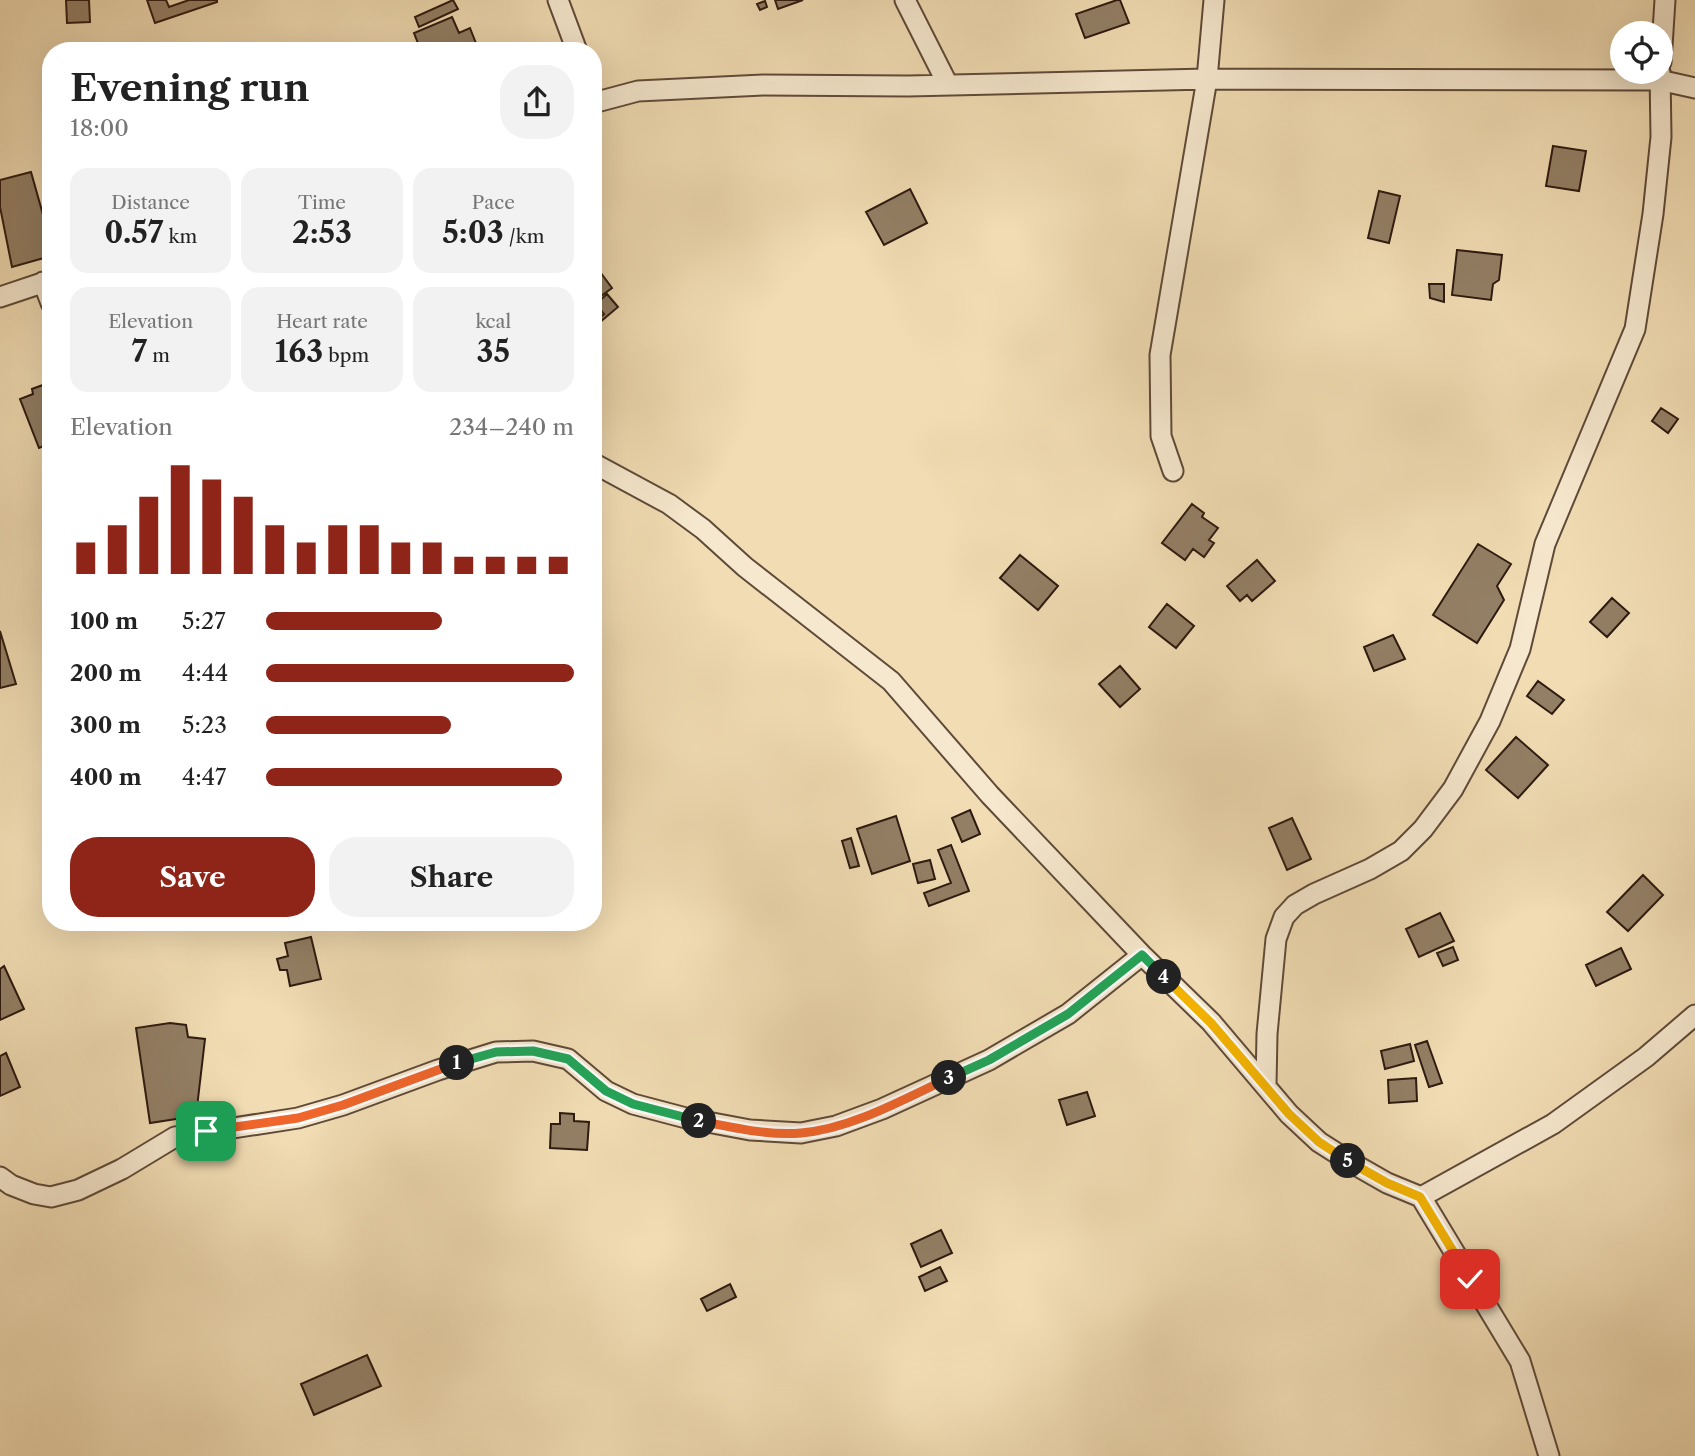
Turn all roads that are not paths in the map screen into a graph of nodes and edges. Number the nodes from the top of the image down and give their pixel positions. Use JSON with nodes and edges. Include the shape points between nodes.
{"nodes":[{"id":1,"x":558,"y":0,"type":"edge"},
{"id":2,"x":905,"y":0,"type":"edge"},
{"id":3,"x":1214,"y":0,"type":"edge"},
{"id":4,"x":1665,"y":0,"type":"edge"},
{"id":5,"x":1664,"y":21,"type":"edge"},
{"id":6,"x":574,"y":42,"type":"edge"},
{"id":7,"x":1610,"y":73,"type":"edge"},
{"id":8,"x":1673,"y":78,"type":"edge"},
{"id":9,"x":1207,"y":79,"type":"junction"},
{"id":10,"x":1660,"y":84,"type":"edge"},
{"id":11,"x":948,"y":85,"type":"junction"},
{"id":12,"x":1695,"y":88,"type":"edge"},
{"id":13,"x":602,"y":97,"type":"edge"},
{"id":14,"x":42,"y":283,"type":"edge"},
{"id":15,"x":0,"y":297,"type":"edge"},
{"id":16,"x":602,"y":468,"type":"edge"},
{"id":17,"x":1173,"y":471,"type":"dead end"},
{"id":18,"x":1142,"y":955,"type":"junction"},
{"id":19,"x":1695,"y":1016,"type":"edge"},
{"id":20,"x":1266,"y":1085,"type":"junction"},
{"id":21,"x":0,"y":1177,"type":"edge"},
{"id":22,"x":1420,"y":1197,"type":"junction"},
{"id":23,"x":1549,"y":1456,"type":"edge"}],
"edges":[{"from":1,"to":6,"type":"street"},
{"from":2,"to":11,"type":"street"},
{"from":3,"to":9,"type":"street"},
{"from":4,"to":5,"type":"street"},
{"from":7,"to":9,"type":"street"},
{"from":8,"to":12,"type":"street"},
{"from":9,"to":11,"type":"street"},
{"from":9,"to":17,"type":"street","via":[[1160,355],[1161,436]]},
{"from":10,"to":20,"type":"street","via":[[1657,176],[1635,329],[1545,544],[1520,649],[1472,755],[1423,829],[1401,851],[1314,894],[1284,917],[1276,939]]},
{"from":11,"to":13,"type":"street","via":[[763,85]]},
{"from":14,"to":15,"type":"street"},
{"from":16,"to":18,"type":"street","via":[[704,529],[745,567],[891,681],[999,805]]},
{"from":18,"to":20,"type":"street"},
{"from":18,"to":21,"type":"street","via":[[1068,1014],[989,1060],[882,1109],[801,1133],[750,1130],[633,1104],[606,1091],[568,1059],[533,1051],[496,1052],[298,1118],[175,1137],[122,1169],[51,1197]]},
{"from":19,"to":22,"type":"street","via":[[1553,1124]]},
{"from":20,"to":22,"type":"street","via":[[1319,1142]]},
{"from":22,"to":23,"type":"street","via":[[1520,1361]]}]}
